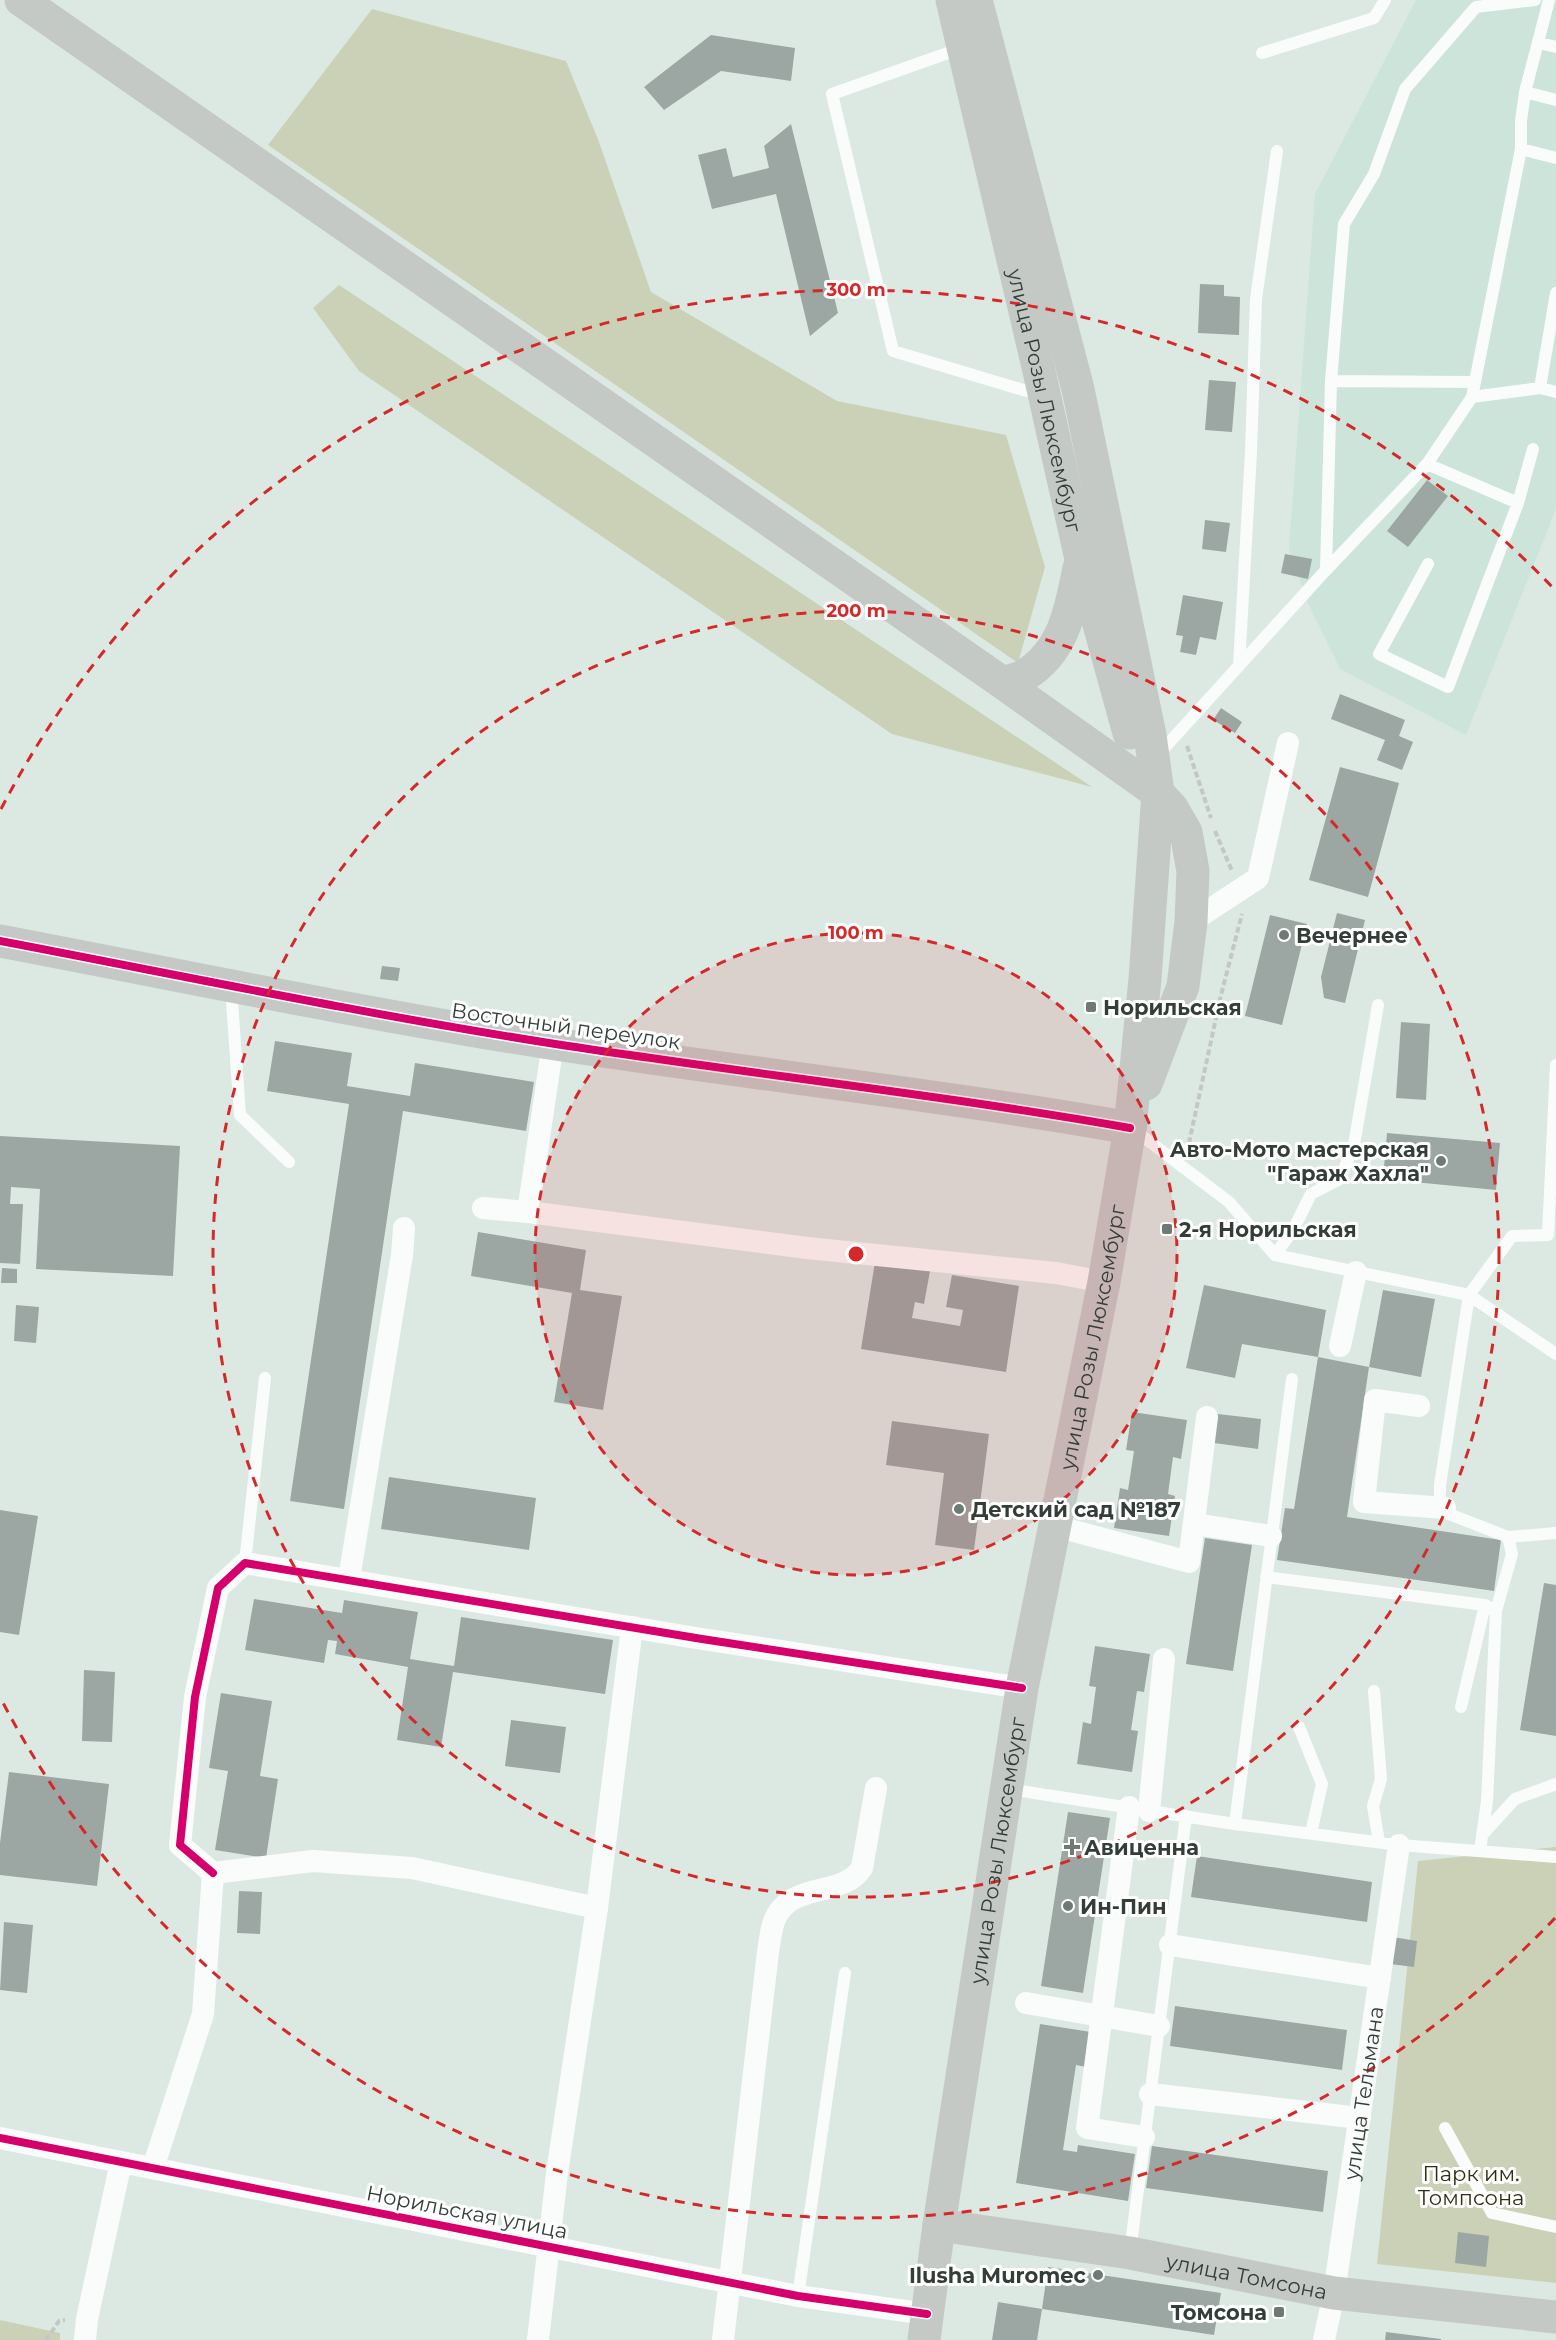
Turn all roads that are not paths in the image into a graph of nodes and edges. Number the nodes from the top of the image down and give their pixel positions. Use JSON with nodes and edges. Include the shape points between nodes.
{"nodes":[{"id":1,"x":21,"y":0,"type":"edge"},
{"id":2,"x":952,"y":0,"type":"edge"},
{"id":3,"x":976,"y":0,"type":"edge"},
{"id":4,"x":1385,"y":0,"type":"edge"},
{"id":5,"x":1535,"y":0,"type":"edge"},
{"id":6,"x":1549,"y":0,"type":"edge"},
{"id":7,"x":1539,"y":42,"type":"junction"},
{"id":8,"x":974,"y":44,"type":"junction"},
{"id":9,"x":1556,"y":47,"type":"edge"},
{"id":10,"x":1262,"y":53,"type":"dead end"},
{"id":11,"x":1525,"y":92,"type":"junction"},
{"id":12,"x":1556,"y":100,"type":"edge"},
{"id":13,"x":1521,"y":149,"type":"junction"},
{"id":14,"x":1277,"y":151,"type":"dead end"},
{"id":15,"x":1556,"y":158,"type":"edge"},
{"id":16,"x":1556,"y":293,"type":"edge"},
{"id":17,"x":1554,"y":321,"type":"edge"},
{"id":18,"x":1331,"y":381,"type":"junction"},
{"id":19,"x":1474,"y":382,"type":"junction"},
{"id":20,"x":1540,"y":388,"type":"junction"},
{"id":21,"x":1078,"y":389,"type":"junction"},
{"id":22,"x":1556,"y":392,"type":"edge"},
{"id":23,"x":1045,"y":396,"type":"junction"},
{"id":24,"x":1472,"y":397,"type":"junction"},
{"id":25,"x":1533,"y":449,"type":"dead end"},
{"id":26,"x":1427,"y":464,"type":"junction"},
{"id":27,"x":1518,"y":503,"type":"junction"},
{"id":28,"x":1081,"y":559,"type":"junction"},
{"id":29,"x":1428,"y":564,"type":"dead end"},
{"id":30,"x":1326,"y":570,"type":"junction"},
{"id":31,"x":1239,"y":666,"type":"junction"},
{"id":32,"x":1003,"y":683,"type":"junction"},
{"id":33,"x":1288,"y":743,"type":"dead end"},
{"id":34,"x":1152,"y":761,"type":"junction"},
{"id":35,"x":1158,"y":793,"type":"junction"},
{"id":36,"x":1191,"y":922,"type":"junction"},
{"id":37,"x":0,"y":941,"type":"edge"},
{"id":38,"x":231,"y":986,"type":"junction"},
{"id":39,"x":1378,"y":1005,"type":"dead end"},
{"id":40,"x":553,"y":1043,"type":"junction"},
{"id":41,"x":1556,"y":1065,"type":"edge"},
{"id":42,"x":1130,"y":1128,"type":"junction"},
{"id":43,"x":289,"y":1162,"type":"dead end"},
{"id":44,"x":483,"y":1208,"type":"dead end"},
{"id":45,"x":528,"y":1212,"type":"junction"},
{"id":46,"x":404,"y":1228,"type":"dead end"},
{"id":47,"x":1552,"y":1236,"type":"edge"},
{"id":48,"x":1275,"y":1255,"type":"junction"},
{"id":49,"x":1356,"y":1272,"type":"junction"},
{"id":50,"x":1104,"y":1282,"type":"junction"},
{"id":51,"x":1469,"y":1294,"type":"junction"},
{"id":52,"x":1340,"y":1346,"type":"dead end"},
{"id":53,"x":1556,"y":1354,"type":"edge"},
{"id":54,"x":265,"y":1378,"type":"dead end"},
{"id":55,"x":1292,"y":1379,"type":"dead end"},
{"id":56,"x":1419,"y":1406,"type":"dead end"},
{"id":57,"x":1207,"y":1417,"type":"dead end"},
{"id":58,"x":1445,"y":1508,"type":"junction"},
{"id":59,"x":1195,"y":1524,"type":"junction"},
{"id":60,"x":1055,"y":1526,"type":"junction"},
{"id":61,"x":1556,"y":1533,"type":"edge"},
{"id":62,"x":1271,"y":1536,"type":"junction"},
{"id":63,"x":1508,"y":1537,"type":"junction"},
{"id":64,"x":245,"y":1563,"type":"junction"},
{"id":65,"x":1266,"y":1577,"type":"junction"},
{"id":66,"x":349,"y":1579,"type":"junction"},
{"id":67,"x":1490,"y":1608,"type":"junction"},
{"id":68,"x":632,"y":1628,"type":"junction"},
{"id":69,"x":1164,"y":1659,"type":"dead end"},
{"id":70,"x":1022,"y":1688,"type":"junction"},
{"id":71,"x":1374,"y":1691,"type":"dead end"},
{"id":72,"x":1461,"y":1707,"type":"dead end"},
{"id":73,"x":1299,"y":1727,"type":"dead end"},
{"id":74,"x":1556,"y":1784,"type":"edge"},
{"id":75,"x":876,"y":1788,"type":"dead end"},
{"id":76,"x":1007,"y":1788,"type":"junction"},
{"id":77,"x":1139,"y":1809,"type":"junction"},
{"id":78,"x":1186,"y":1816,"type":"junction"},
{"id":79,"x":1235,"y":1824,"type":"junction"},
{"id":80,"x":1311,"y":1833,"type":"junction"},
{"id":81,"x":1482,"y":1835,"type":"junction"},
{"id":82,"x":1389,"y":1843,"type":"junction"},
{"id":83,"x":1480,"y":1851,"type":"junction"},
{"id":84,"x":1556,"y":1857,"type":"edge"},
{"id":85,"x":213,"y":1873,"type":"junction"},
{"id":86,"x":597,"y":1908,"type":"junction"},
{"id":87,"x":1170,"y":1945,"type":"junction"},
{"id":88,"x":845,"y":1973,"type":"dead end"},
{"id":89,"x":1380,"y":1978,"type":"junction"},
{"id":90,"x":1026,"y":2003,"type":"dead end"},
{"id":91,"x":1102,"y":2016,"type":"junction"},
{"id":92,"x":1159,"y":2026,"type":"junction"},
{"id":93,"x":1150,"y":2094,"type":"junction"},
{"id":94,"x":1359,"y":2118,"type":"junction"},
{"id":95,"x":1444,"y":2128,"type":"dead end"},
{"id":96,"x":1144,"y":2137,"type":"junction"},
{"id":97,"x":0,"y":2138,"type":"edge"},
{"id":98,"x":121,"y":2162,"type":"junction"},
{"id":99,"x":153,"y":2168,"type":"junction"},
{"id":100,"x":939,"y":2225,"type":"junction"},
{"id":101,"x":1556,"y":2227,"type":"edge"},
{"id":102,"x":549,"y":2246,"type":"junction"},
{"id":103,"x":1130,"y":2253,"type":"junction"},
{"id":104,"x":730,"y":2282,"type":"junction"},
{"id":105,"x":1334,"y":2293,"type":"junction"},
{"id":106,"x":798,"y":2295,"type":"junction"},
{"id":107,"x":1556,"y":2317,"type":"edge"},
{"id":108,"x":926,"y":2327,"type":"edge"},
{"id":109,"x":86,"y":2340,"type":"edge"},
{"id":110,"x":538,"y":2340,"type":"edge"},
{"id":111,"x":723,"y":2340,"type":"edge"},
{"id":112,"x":1324,"y":2340,"type":"edge"}],
"edges":[{"from":1,"to":32,"type":"main road"},
{"from":2,"to":8,"type":"main road","name":"улица Розы Люксембург"},
{"from":3,"to":8,"type":"main road","name":"улица Розы Люксембург"},
{"from":4,"to":10,"type":"lane","via":[[1374,18]]},
{"from":5,"to":18,"type":"lane","via":[[1476,7],[1405,89],[1374,174],[1344,224]]},
{"from":6,"to":7,"type":"lane"},
{"from":7,"to":9,"type":"lane"},
{"from":7,"to":11,"type":"lane"},
{"from":8,"to":21,"type":"main road","name":"улица Розы Люксембург"},
{"from":8,"to":23,"type":"main road","name":"улица Розы Люксембург"},
{"from":8,"to":23,"type":"lane","via":[[832,94],[834,106],[893,351]]},
{"from":11,"to":12,"type":"lane"},
{"from":11,"to":13,"type":"lane"},
{"from":13,"to":15,"type":"lane"},
{"from":13,"to":19,"type":"lane"},
{"from":14,"to":31,"type":"lane","via":[[1256,299]]},
{"from":16,"to":17,"type":"lane"},
{"from":17,"to":20,"type":"lane"},
{"from":18,"to":19,"type":"lane"},
{"from":18,"to":30,"type":"lane"},
{"from":19,"to":24,"type":"lane"},
{"from":20,"to":22,"type":"lane"},
{"from":20,"to":24,"type":"lane"},
{"from":21,"to":23,"type":"main road"},
{"from":21,"to":34,"type":"main road","name":"улица Розы Люксембург","via":[[1150,735]]},
{"from":23,"to":28,"type":"main road","name":"улица Розы Люксембург"},
{"from":24,"to":26,"type":"lane"},
{"from":25,"to":27,"type":"lane"},
{"from":26,"to":27,"type":"lane"},
{"from":26,"to":30,"type":"lane"},
{"from":27,"to":29,"type":"lane","via":[[1448,687],[1379,654]]},
{"from":28,"to":32,"type":"main road","via":[[1070,616],[1060,637],[1024,676]]},
{"from":28,"to":35,"type":"main road","name":"улица Розы Люксембург","via":[[1139,767]]},
{"from":30,"to":31,"type":"lane"},
{"from":31,"to":34,"type":"lane"},
{"from":32,"to":35,"type":"main road"},
{"from":33,"to":36,"type":"street","via":[[1258,878]]},
{"from":34,"to":35,"type":"main road","name":"улица Розы Люксембург"},
{"from":35,"to":36,"type":"main road","via":[[1186,832],[1193,871]]},
{"from":35,"to":42,"type":"main road","name":"улица Розы Люксембург"},
{"from":36,"to":42,"type":"main road","via":[[1183,986]]},
{"from":37,"to":38,"type":"main road","name":"Восточный переулок"},
{"from":38,"to":40,"type":"main road","name":"Восточный переулок"},
{"from":38,"to":43,"type":"lane","via":[[240,1115]]},
{"from":39,"to":48,"type":"lane","via":[[1354,1145],[1340,1179],[1311,1194]]},
{"from":40,"to":42,"type":"main road","name":"Восточный переулок","via":[[983,1103]]},
{"from":40,"to":45,"type":"street"},
{"from":41,"to":47,"type":"lane"},
{"from":42,"to":48,"type":"lane","via":[[1229,1202]]},
{"from":42,"to":50,"type":"main road","name":"улица Розы Люксембург"},
{"from":44,"to":45,"type":"street"},
{"from":45,"to":50,"type":"street","via":[[807,1248],[1056,1273]]},
{"from":46,"to":66,"type":"street"},
{"from":47,"to":51,"type":"lane","via":[[1512,1236]]},
{"from":48,"to":49,"type":"lane"},
{"from":49,"to":51,"type":"lane"},
{"from":49,"to":52,"type":"street"},
{"from":50,"to":60,"type":"main road","name":"улица Розы Люксембург"},
{"from":51,"to":53,"type":"lane"},
{"from":51,"to":58,"type":"lane","via":[[1440,1485],[1440,1500]]},
{"from":54,"to":64,"type":"lane"},
{"from":55,"to":62,"type":"lane"},
{"from":56,"to":58,"type":"street","via":[[1375,1400],[1364,1502]]},
{"from":57,"to":59,"type":"street"},
{"from":58,"to":63,"type":"lane","via":[[1449,1514]]},
{"from":59,"to":60,"type":"street","via":[[1189,1562]]},
{"from":59,"to":62,"type":"street"},
{"from":60,"to":70,"type":"main road","name":"улица Розы Люксембург"},
{"from":61,"to":63,"type":"lane"},
{"from":62,"to":65,"type":"lane"},
{"from":63,"to":67,"type":"lane","via":[[1512,1554]]},
{"from":64,"to":66,"type":"street"},
{"from":64,"to":85,"type":"street","via":[[218,1588],[195,1697],[180,1845]]},
{"from":65,"to":67,"type":"lane"},
{"from":65,"to":79,"type":"lane"},
{"from":66,"to":68,"type":"street"},
{"from":67,"to":72,"type":"lane"},
{"from":67,"to":81,"type":"lane","via":[[1487,1801]]},
{"from":68,"to":70,"type":"street"},
{"from":68,"to":86,"type":"street"},
{"from":69,"to":77,"type":"street"},
{"from":70,"to":76,"type":"main road","name":"улица Розы Люксембург"},
{"from":71,"to":82,"type":"lane","via":[[1381,1779],[1373,1806]]},
{"from":73,"to":80,"type":"lane","via":[[1322,1784]]},
{"from":74,"to":81,"type":"lane","via":[[1515,1799]]},
{"from":75,"to":104,"type":"street","via":[[862,1868],[857,1876],[802,1893],[785,1903],[775,1917]]},
{"from":76,"to":77,"type":"lane"},
{"from":76,"to":100,"type":"main road","name":"улица Розы Люксембург"},
{"from":77,"to":78,"type":"lane"},
{"from":77,"to":91,"type":"street"},
{"from":78,"to":79,"type":"lane"},
{"from":78,"to":87,"type":"lane"},
{"from":79,"to":80,"type":"lane"},
{"from":80,"to":82,"type":"lane"},
{"from":81,"to":83,"type":"lane"},
{"from":82,"to":83,"type":"lane"},
{"from":82,"to":89,"type":"street","name":"улица Тельмана"},
{"from":83,"to":84,"type":"lane"},
{"from":85,"to":86,"type":"street","via":[[313,1861],[412,1868]]},
{"from":85,"to":99,"type":"street","via":[[203,2014]]},
{"from":86,"to":102,"type":"street"},
{"from":87,"to":89,"type":"street"},
{"from":87,"to":92,"type":"lane"},
{"from":88,"to":106,"type":"lane"},
{"from":89,"to":94,"type":"street","name":"улица Тельмана"},
{"from":90,"to":91,"type":"street"},
{"from":91,"to":92,"type":"street"},
{"from":91,"to":96,"type":"street","via":[[1087,2128]]},
{"from":92,"to":93,"type":"lane"},
{"from":93,"to":94,"type":"street"},
{"from":93,"to":96,"type":"lane"},
{"from":94,"to":105,"type":"street","name":"улица Тельмана"},
{"from":95,"to":101,"type":"lane","via":[[1492,2213]]},
{"from":96,"to":103,"type":"lane"},
{"from":97,"to":98,"type":"street","name":"Норильская улица"},
{"from":98,"to":99,"type":"street","name":"Норильская улица"},
{"from":98,"to":109,"type":"street","via":[[85,2328]]},
{"from":99,"to":102,"type":"street","name":"Норильская улица"},
{"from":100,"to":103,"type":"main road","name":"улица Томсона"},
{"from":100,"to":108,"type":"main road","name":"улица Розы Люксембург"},
{"from":102,"to":104,"type":"street","name":"Норильская улица"},
{"from":102,"to":110,"type":"street"},
{"from":103,"to":105,"type":"main road","name":"улица Томсона"},
{"from":104,"to":106,"type":"street","name":"Норильская улица"},
{"from":104,"to":111,"type":"street"},
{"from":105,"to":107,"type":"main road","name":"улица Томсона"},
{"from":105,"to":112,"type":"street","name":"улица Тельмана"},
{"from":106,"to":108,"type":"street","name":"Норильская улица"}]}
